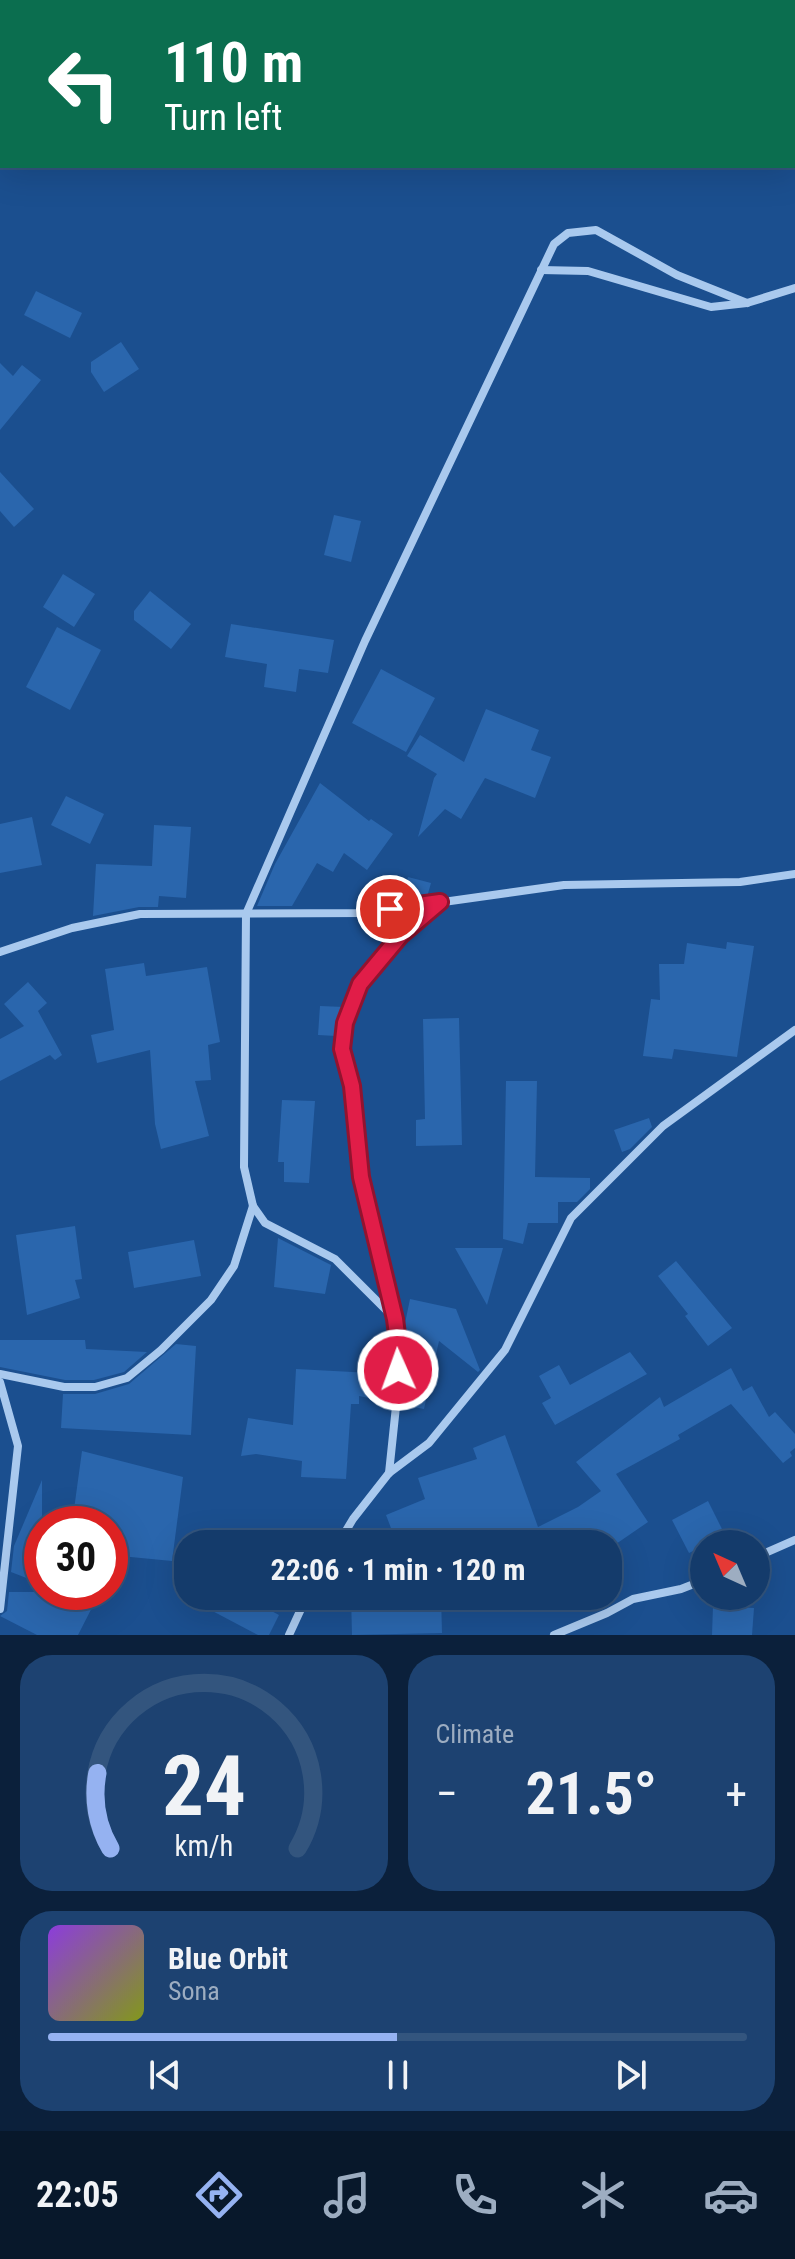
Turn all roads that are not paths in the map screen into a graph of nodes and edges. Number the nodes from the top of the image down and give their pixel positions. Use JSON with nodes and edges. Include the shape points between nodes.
{"nodes":[{"id":1,"x":541,"y":270,"type":"junction"},
{"id":2,"x":795,"y":288,"type":"edge"},
{"id":3,"x":747,"y":303,"type":"junction"},
{"id":4,"x":795,"y":874,"type":"edge"},
{"id":5,"x":440,"y":902,"type":"junction"},
{"id":6,"x":246,"y":914,"type":"junction"},
{"id":7,"x":0,"y":952,"type":"edge"},
{"id":8,"x":795,"y":1030,"type":"edge"},
{"id":9,"x":253,"y":1206,"type":"junction"},
{"id":10,"x":395,"y":1319,"type":"junction"},
{"id":11,"x":0,"y":1374,"type":"edge"},
{"id":12,"x":0,"y":1382,"type":"edge"},
{"id":13,"x":389,"y":1473,"type":"junction"},
{"id":14,"x":346,"y":1530,"type":"edge"},
{"id":15,"x":795,"y":1540,"type":"edge"},
{"id":16,"x":770,"y":1551,"type":"edge"},
{"id":17,"x":690,"y":1585,"type":"edge"},
{"id":18,"x":0,"y":1609,"type":"edge"},
{"id":19,"x":301,"y":1610,"type":"edge"},
{"id":20,"x":289,"y":1635,"type":"edge"},
{"id":21,"x":554,"y":1635,"type":"edge"}],
"edges":[{"from":1,"to":3,"type":"street","via":[[588,271],[711,307]]},
{"from":1,"to":3,"type":"street","via":[[554,244],[568,233],[596,230],[677,275]]},
{"from":1,"to":6,"type":"street","via":[[365,641]]},
{"from":2,"to":3,"type":"street"},
{"from":4,"to":5,"type":"street","via":[[740,882],[564,885]]},
{"from":5,"to":6,"type":"street","via":[[365,913]]},
{"from":5,"to":10,"type":"street","via":[[400,936],[360,984],[345,1023],[342,1049],[352,1086],[361,1177]]},
{"from":6,"to":7,"type":"street","via":[[140,914],[72,928]]},
{"from":6,"to":9,"type":"street","via":[[244,1167]]},
{"from":8,"to":13,"type":"street","via":[[663,1126],[571,1218],[505,1350],[429,1443]]},
{"from":9,"to":10,"type":"street","via":[[265,1223],[335,1259]]},
{"from":9,"to":11,"type":"street","via":[[234,1266],[211,1300],[127,1378],[95,1387],[64,1387]]},
{"from":10,"to":13,"type":"street","via":[[397,1397]]},
{"from":12,"to":18,"type":"street","via":[[18,1446]]},
{"from":13,"to":14,"type":"street"},
{"from":15,"to":16,"type":"street"},
{"from":17,"to":21,"type":"street","via":[[633,1599]]},
{"from":19,"to":20,"type":"street"}]}
